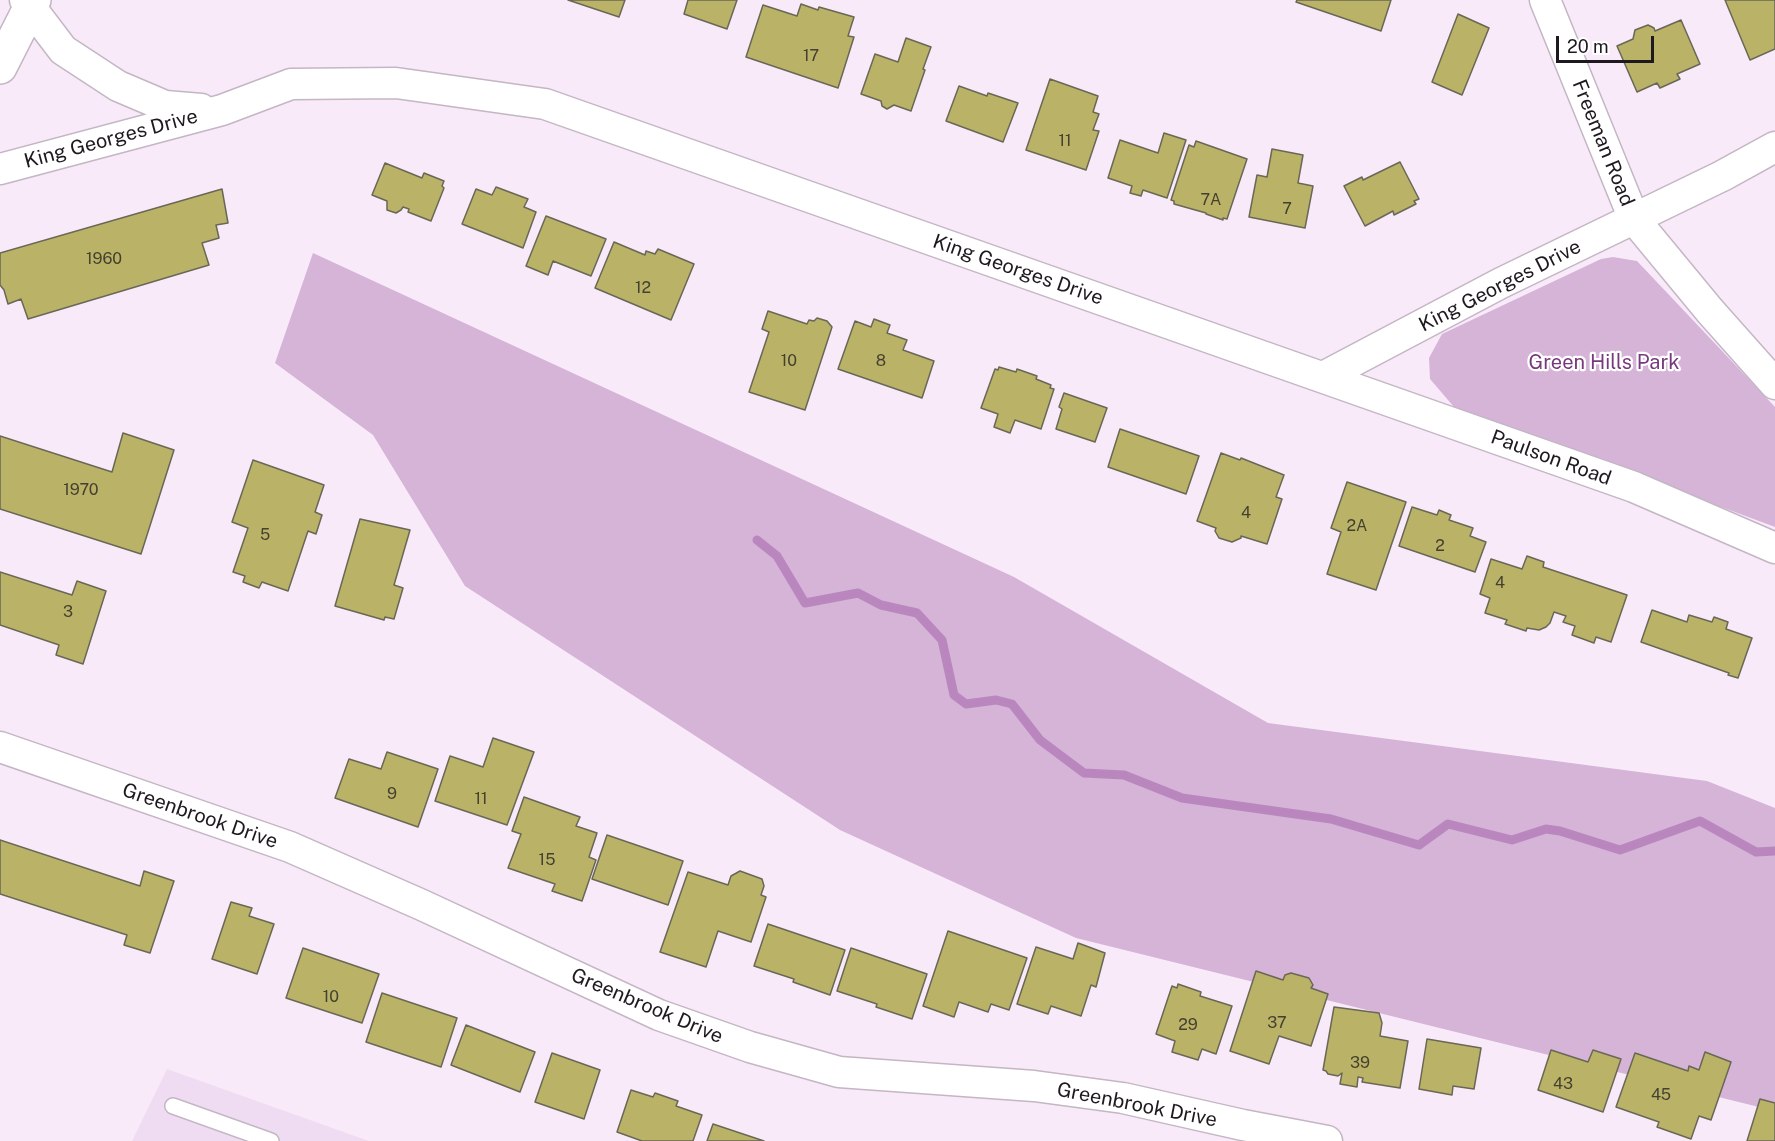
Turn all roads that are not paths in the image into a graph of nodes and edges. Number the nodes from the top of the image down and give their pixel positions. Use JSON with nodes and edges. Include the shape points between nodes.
{"nodes":[{"id":1,"x":1545,"y":0,"type":"edge"},
{"id":2,"x":30,"y":2,"type":"edge"},
{"id":3,"x":0,"y":67,"type":"edge"},
{"id":4,"x":222,"y":110,"type":"junction"},
{"id":5,"x":1775,"y":147,"type":"edge"},
{"id":6,"x":0,"y":169,"type":"edge"},
{"id":7,"x":1634,"y":219,"type":"junction"},
{"id":8,"x":1323,"y":377,"type":"junction"},
{"id":9,"x":1775,"y":384,"type":"edge"},
{"id":10,"x":1775,"y":548,"type":"edge"},
{"id":11,"x":0,"y":747,"type":"edge"},
{"id":12,"x":173,"y":1106,"type":"dead end"},
{"id":13,"x":271,"y":1141,"type":"edge"},
{"id":14,"x":1328,"y":1141,"type":"edge"}],
"edges":[{"from":1,"to":7,"type":"street","name":"Freeman Road"},
{"from":2,"to":3,"type":"main road"},
{"from":2,"to":4,"type":"street","name":"King Georges Drive","via":[[63,50],[118,86],[165,106]]},
{"from":4,"to":6,"type":"street","name":"King Georges Drive"},
{"from":4,"to":8,"type":"street","name":"King Georges Drive","via":[[291,84],[396,83],[545,104]]},
{"from":5,"to":7,"type":"street","name":"King Georges Drive"},
{"from":7,"to":8,"type":"street","name":"King Georges Drive","via":[[1501,283]]},
{"from":7,"to":9,"type":"street"},
{"from":8,"to":10,"type":"street","name":"Paulson Road","via":[[1634,488]]},
{"from":11,"to":14,"type":"street","name":"Greenbrook Drive","via":[[290,847],[659,1015],[750,1047],[839,1072],[1034,1086],[1123,1098]]},
{"from":12,"to":13,"type":"lane"}]}
